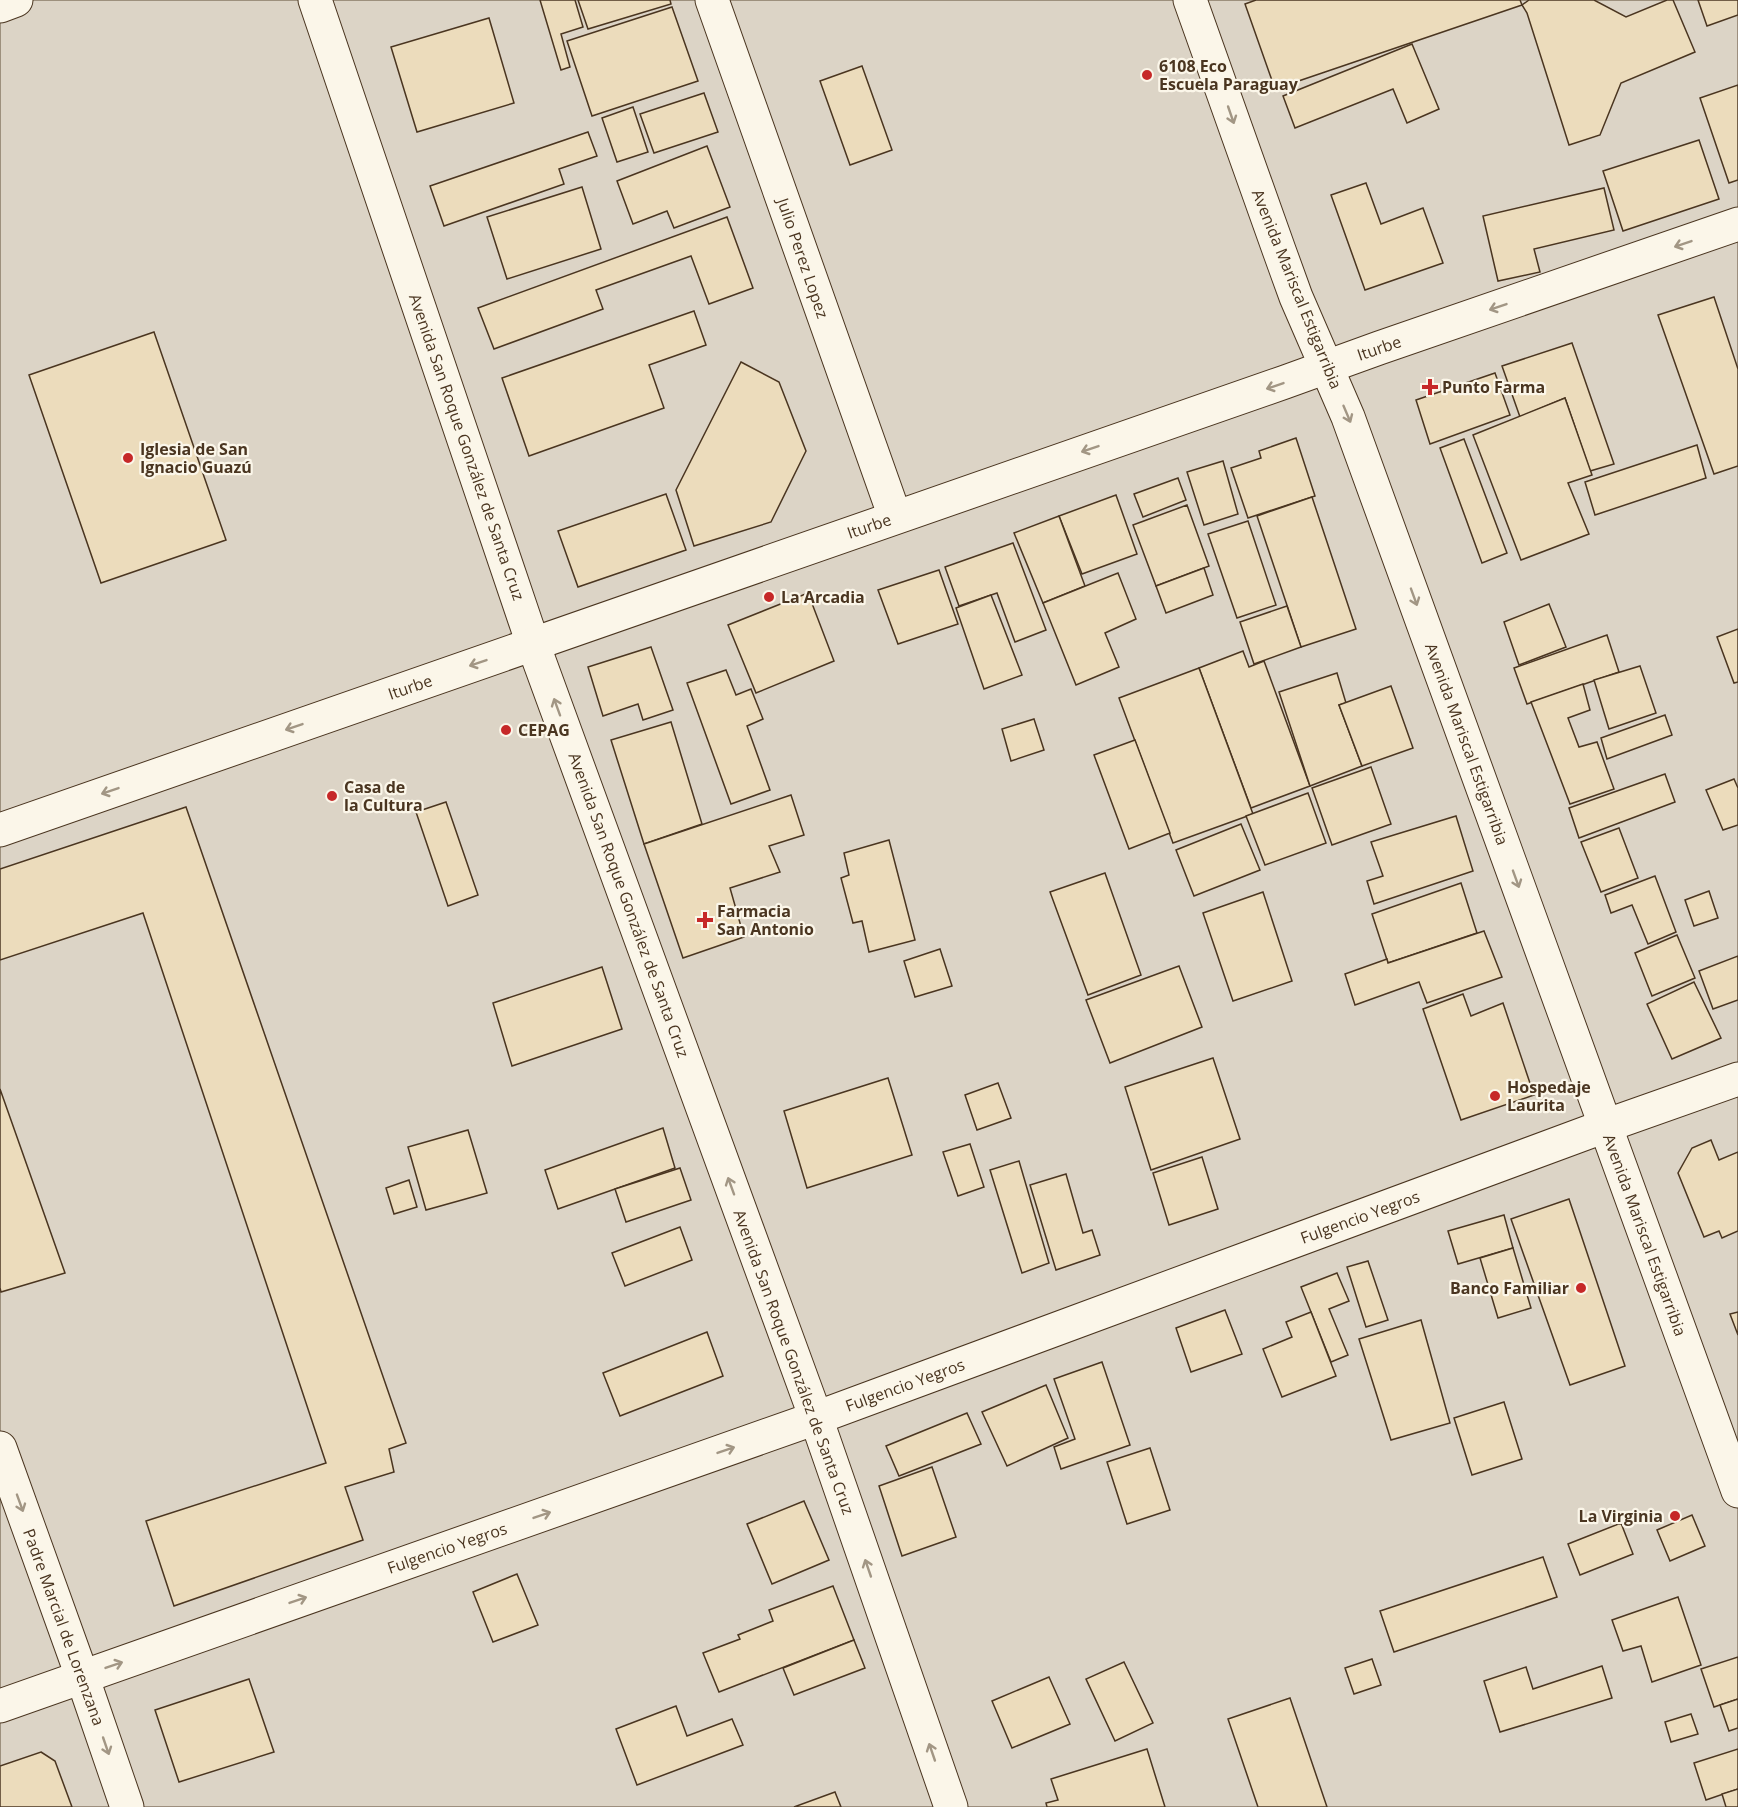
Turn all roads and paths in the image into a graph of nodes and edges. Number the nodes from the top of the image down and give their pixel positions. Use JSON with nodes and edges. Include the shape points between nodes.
{"nodes":[{"id":1,"x":16,"y":0,"type":"edge"},
{"id":2,"x":315,"y":0,"type":"edge"},
{"id":3,"x":712,"y":0,"type":"edge"},
{"id":4,"x":1190,"y":0,"type":"edge"},
{"id":5,"x":0,"y":6,"type":"edge"},
{"id":6,"x":1738,"y":224,"type":"edge"},
{"id":7,"x":1326,"y":367,"type":"junction"},
{"id":8,"x":895,"y":517,"type":"junction"},
{"id":9,"x":533,"y":644,"type":"junction"},
{"id":10,"x":0,"y":830,"type":"edge"},
{"id":11,"x":1738,"y":1079,"type":"edge"},
{"id":12,"x":1605,"y":1126,"type":"junction"},
{"id":13,"x":816,"y":1419,"type":"junction"},
{"id":14,"x":0,"y":1448,"type":"edge"},
{"id":15,"x":1738,"y":1491,"type":"edge"},
{"id":16,"x":82,"y":1676,"type":"junction"},
{"id":17,"x":0,"y":1706,"type":"edge"},
{"id":18,"x":127,"y":1807,"type":"edge"},
{"id":19,"x":951,"y":1807,"type":"edge"}],
"edges":[{"from":1,"to":5,"type":"main road"},
{"from":2,"to":9,"type":"main road","name":"Avenida San Roque González de Santa Cruz"},
{"from":3,"to":8,"type":"main road","name":"Julio Perez Lopez"},
{"from":4,"to":7,"type":"main road","name":"Avenida Mariscal Estigarribia","one_way":true,"via":[[1279,250]]},
{"from":6,"to":7,"type":"main road","name":"Iturbe","one_way":true},
{"from":7,"to":8,"type":"main road","name":"Iturbe","one_way":true},
{"from":7,"to":12,"type":"main road","name":"Avenida Mariscal Estigarribia","one_way":true,"via":[[1348,417]]},
{"from":8,"to":9,"type":"main road","name":"Iturbe"},
{"from":9,"to":10,"type":"main road","name":"Iturbe","one_way":true},
{"from":13,"to":9,"type":"main road","name":"Avenida San Roque González de Santa Cruz","one_way":true},
{"from":11,"to":12,"type":"main road","name":"Fulgencio Yegros"},
{"from":12,"to":13,"type":"main road","name":"Fulgencio Yegros"},
{"from":12,"to":15,"type":"main road","name":"Avenida Mariscal Estigarribia"},
{"from":16,"to":13,"type":"main road","name":"Fulgencio Yegros","one_way":true},
{"from":19,"to":13,"type":"main road","name":"Avenida San Roque González de Santa Cruz","one_way":true},
{"from":14,"to":16,"type":"main road","name":"Padre Marcial de Lorenzana","one_way":true},
{"from":16,"to":17,"type":"main road","name":"Fulgencio Yegros"},
{"from":16,"to":18,"type":"main road","name":"Padre Marcial de Lorenzana","one_way":true}]}
